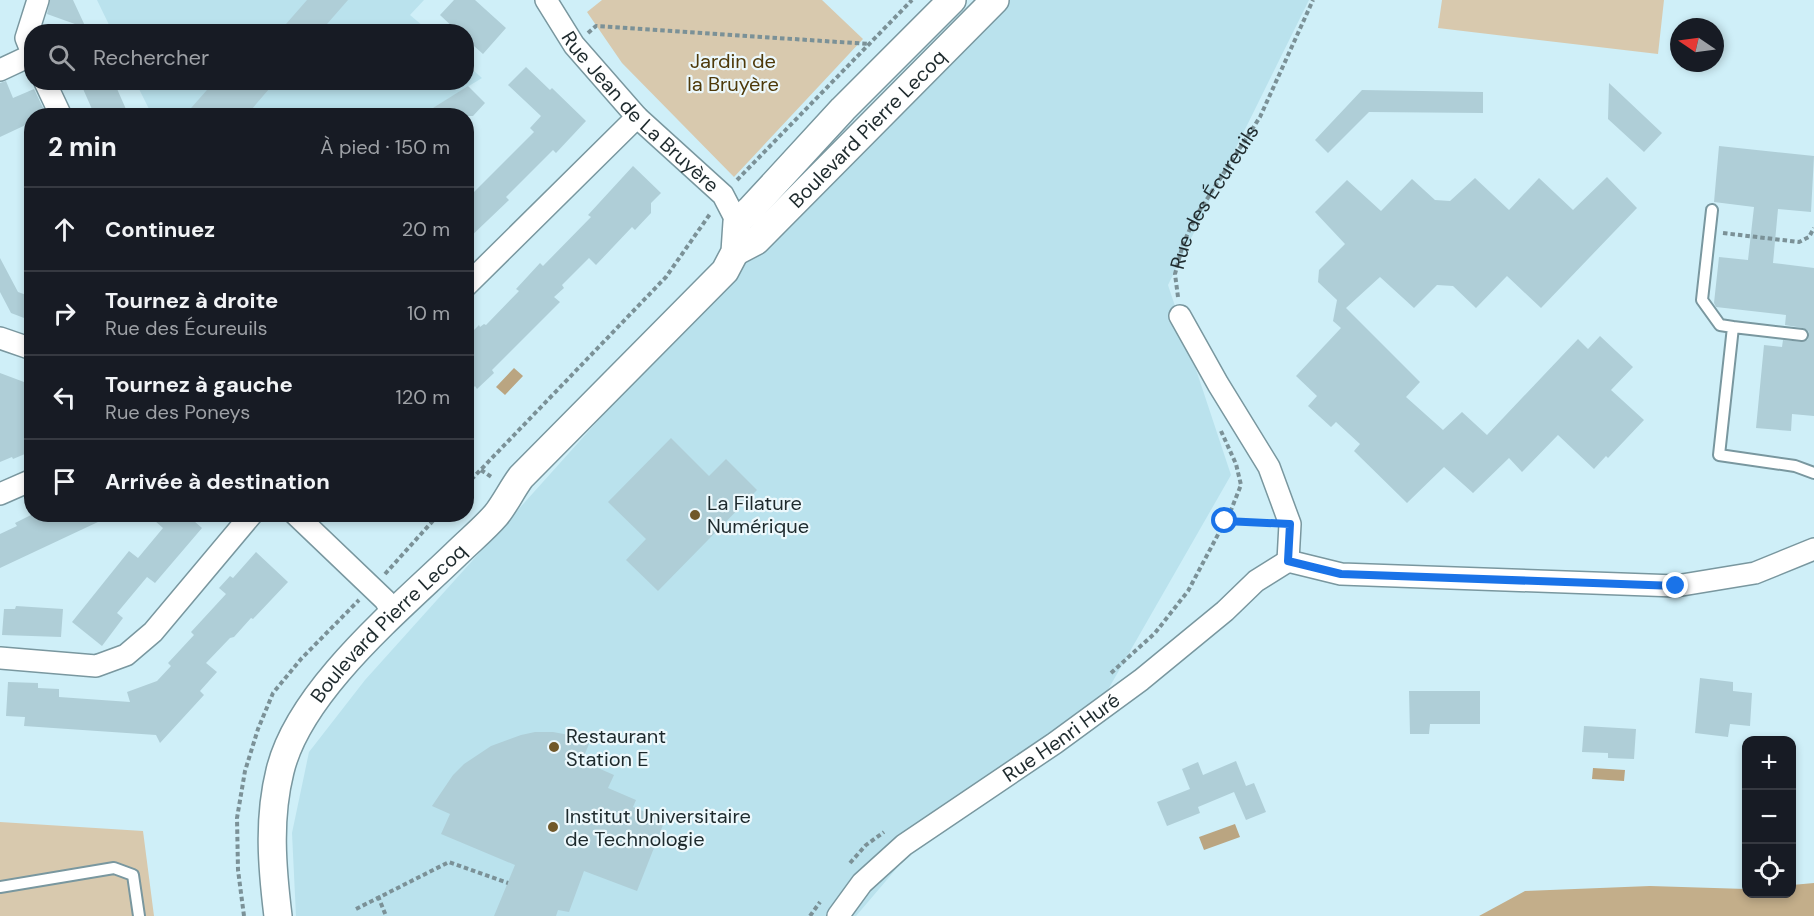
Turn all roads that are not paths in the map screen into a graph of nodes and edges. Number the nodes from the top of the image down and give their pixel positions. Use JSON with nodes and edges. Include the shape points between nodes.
{"nodes":[{"id":1,"x":38,"y":0,"type":"edge"},
{"id":2,"x":548,"y":0,"type":"edge"},
{"id":3,"x":952,"y":0,"type":"edge"},
{"id":4,"x":995,"y":0,"type":"edge"},
{"id":5,"x":974,"y":20,"type":"junction"},
{"id":6,"x":30,"y":24,"type":"edge"},
{"id":7,"x":24,"y":58,"type":"edge"},
{"id":8,"x":0,"y":70,"type":"edge"},
{"id":9,"x":49,"y":90,"type":"edge"},
{"id":10,"x":57,"y":108,"type":"edge"},
{"id":11,"x":637,"y":117,"type":"junction"},
{"id":12,"x":1712,"y":210,"type":"dead end"},
{"id":13,"x":737,"y":222,"type":"junction"},
{"id":14,"x":735,"y":252,"type":"junction"},
{"id":15,"x":474,"y":278,"type":"edge"},
{"id":16,"x":1180,"y":316,"type":"road end"},
{"id":17,"x":1733,"y":327,"type":"junction"},
{"id":18,"x":1802,"y":335,"type":"dead end"},
{"id":19,"x":0,"y":338,"type":"edge"},
{"id":20,"x":24,"y":347,"type":"edge"},
{"id":21,"x":1814,"y":473,"type":"edge"},
{"id":22,"x":24,"y":484,"type":"edge"},
{"id":23,"x":0,"y":494,"type":"edge"},
{"id":24,"x":245,"y":522,"type":"edge"},
{"id":25,"x":303,"y":522,"type":"edge"},
{"id":26,"x":1814,"y":549,"type":"edge"},
{"id":27,"x":1288,"y":561,"type":"junction"},
{"id":28,"x":394,"y":615,"type":"junction"},
{"id":29,"x":0,"y":658,"type":"edge"},
{"id":30,"x":0,"y":886,"type":"edge"},
{"id":31,"x":139,"y":916,"type":"edge"},
{"id":32,"x":278,"y":916,"type":"edge"},
{"id":33,"x":838,"y":916,"type":"edge"}],
"edges":[{"from":1,"to":6,"type":"street"},
{"from":2,"to":11,"type":"street","name":"Rue Jean de La Bruyère","via":[[574,45]]},
{"from":3,"to":5,"type":"street"},
{"from":3,"to":13,"type":"street","name":"Boulevard Pierre Lecoq"},
{"from":4,"to":5,"type":"street","name":"Boulevard Pierre Lecoq"},
{"from":5,"to":14,"type":"street","name":"Boulevard Pierre Lecoq","via":[[756,241]]},
{"from":7,"to":8,"type":"street"},
{"from":9,"to":10,"type":"street"},
{"from":11,"to":13,"type":"street","name":"Rue Jean de La Bruyère","via":[[723,195]]},
{"from":11,"to":15,"type":"street"},
{"from":12,"to":17,"type":"lane","via":[[1702,300],[1720,325]]},
{"from":13,"to":14,"type":"street","name":"Boulevard Pierre Lecoq"},
{"from":14,"to":28,"type":"street","name":"Boulevard Pierre Lecoq","via":[[726,271],[521,477],[496,515]]},
{"from":16,"to":27,"type":"street","via":[[1269,467],[1290,524]]},
{"from":17,"to":18,"type":"lane"},
{"from":17,"to":21,"type":"lane","via":[[1719,455],[1795,466]]},
{"from":19,"to":20,"type":"street"},
{"from":22,"to":23,"type":"street"},
{"from":24,"to":29,"type":"street","via":[[153,632],[126,655],[96,666]]},
{"from":25,"to":28,"type":"street","via":[[385,600]]},
{"from":26,"to":27,"type":"street","via":[[1755,573],[1676,586],[1341,574]]},
{"from":27,"to":33,"type":"street","name":"Rue Henri Huré","via":[[1256,581],[1149,673],[1065,736],[904,845],[862,883]]},
{"from":28,"to":32,"type":"street","name":"Boulevard Pierre Lecoq","via":[[338,670],[310,706],[284,758],[272,827]]},
{"from":30,"to":31,"type":"lane","via":[[114,868],[133,875]]}]}
